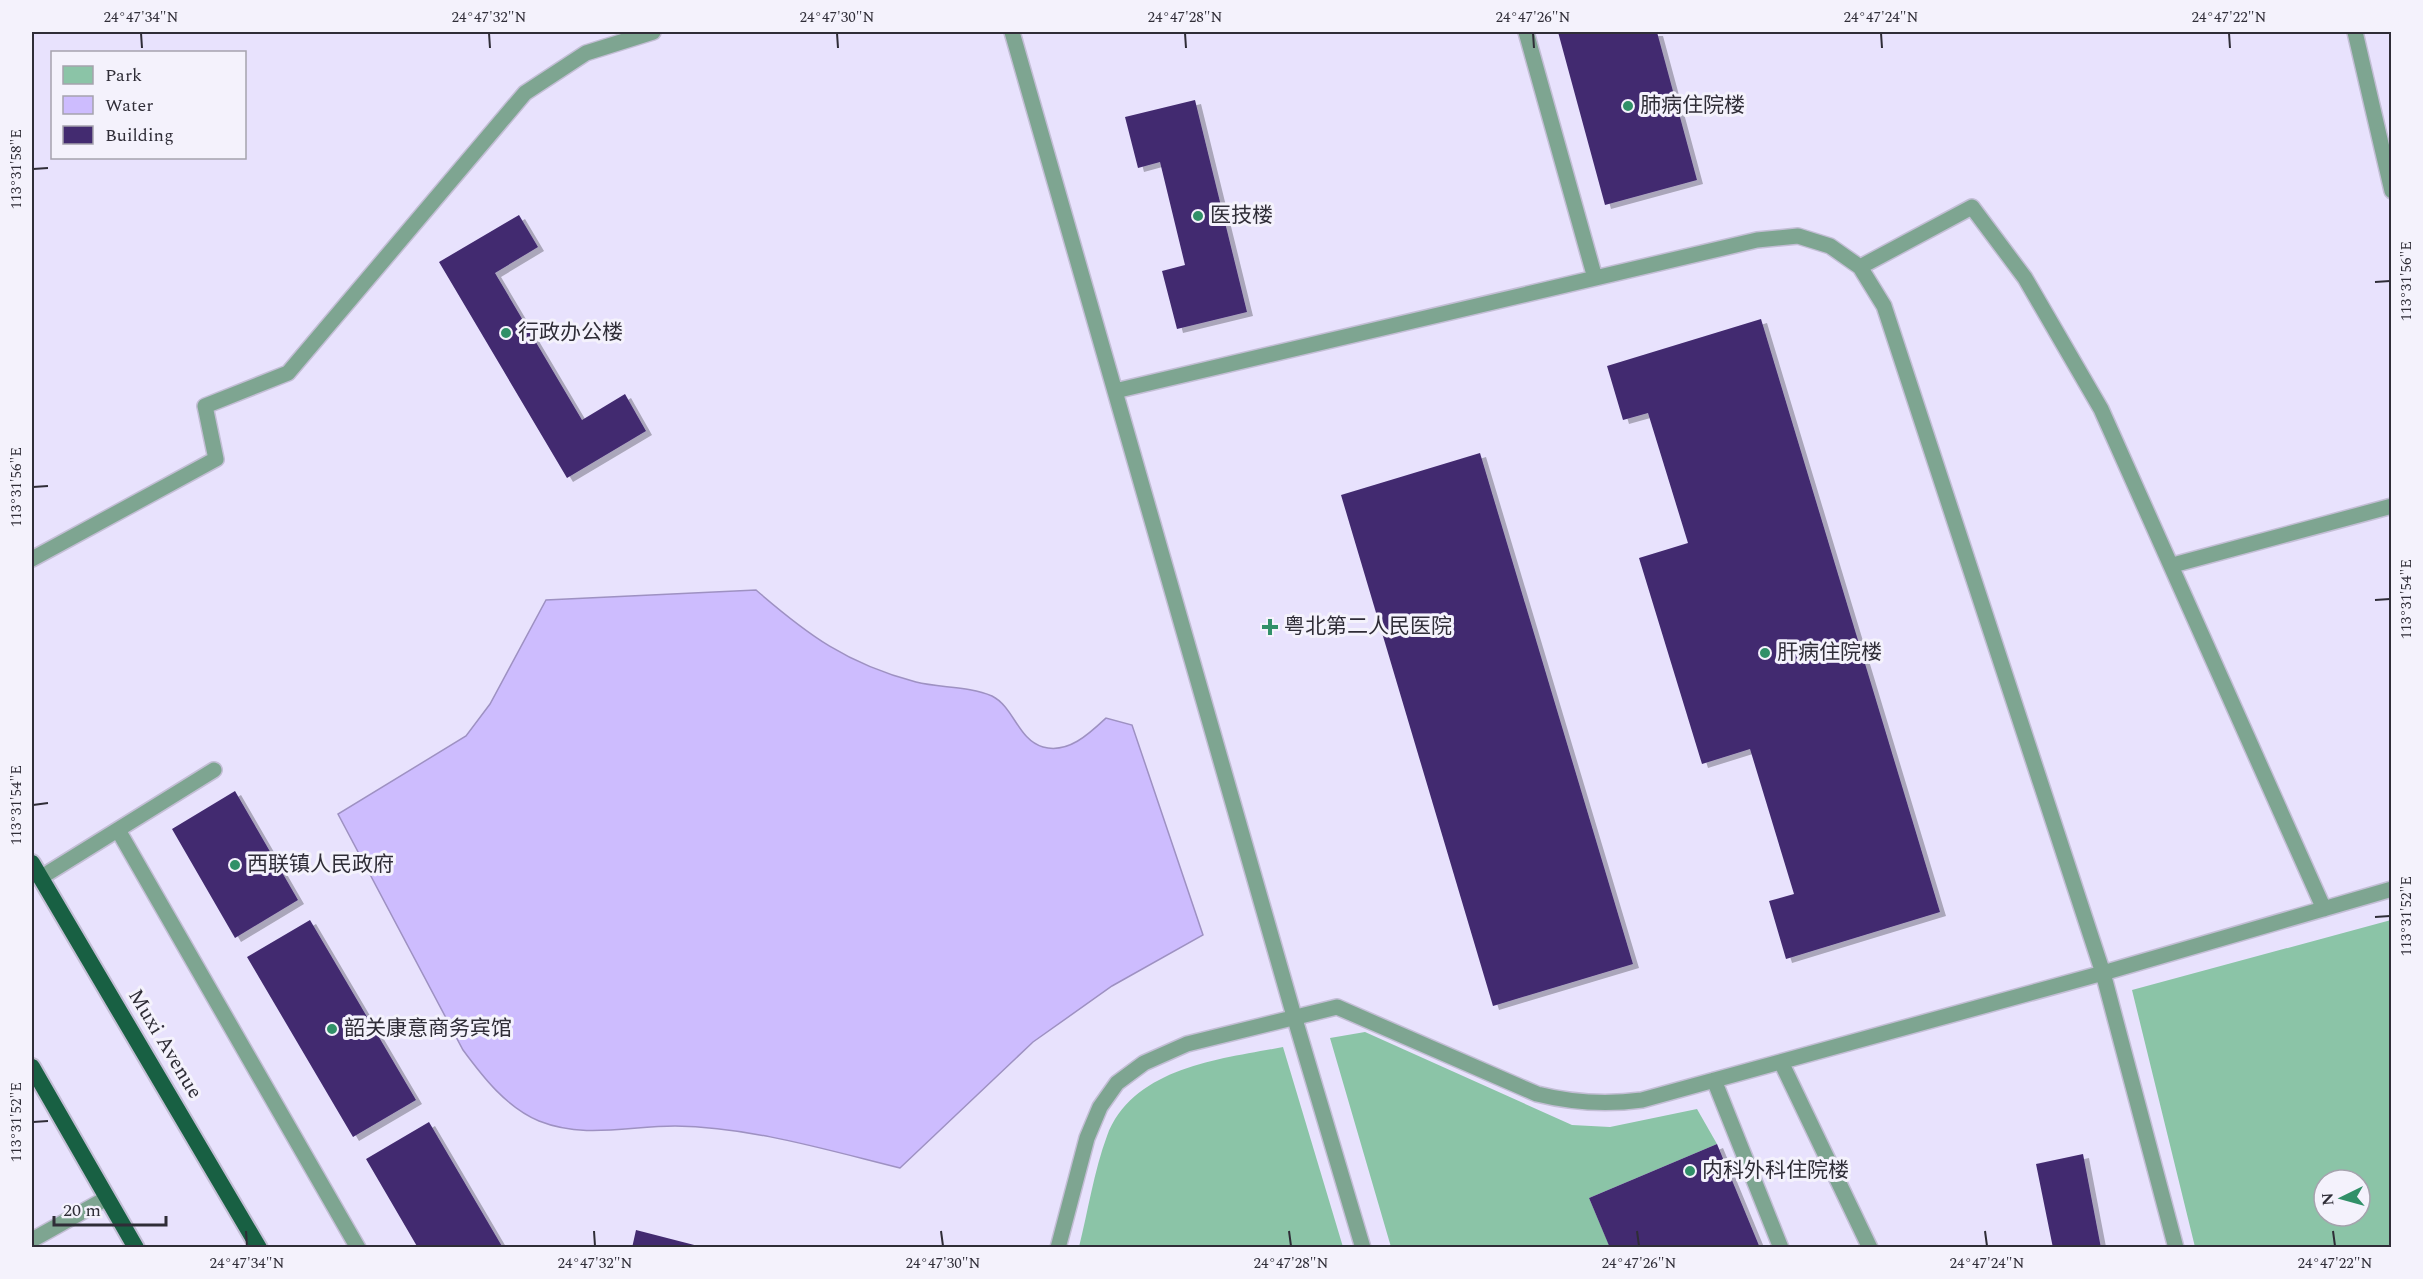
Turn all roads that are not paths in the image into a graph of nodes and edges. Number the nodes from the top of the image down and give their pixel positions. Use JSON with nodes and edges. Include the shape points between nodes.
{"nodes":[{"id":1,"x":653,"y":32,"type":"edge"},
{"id":2,"x":1012,"y":32,"type":"edge"},
{"id":3,"x":1526,"y":32,"type":"edge"},
{"id":4,"x":2355,"y":32,"type":"edge"},
{"id":5,"x":2391,"y":190,"type":"edge"},
{"id":6,"x":1860,"y":267,"type":"junction"},
{"id":7,"x":1595,"y":278,"type":"junction"},
{"id":8,"x":1115,"y":391,"type":"junction"},
{"id":9,"x":2391,"y":506,"type":"edge"},
{"id":10,"x":32,"y":559,"type":"edge"},
{"id":11,"x":2173,"y":565,"type":"junction"},
{"id":12,"x":214,"y":770,"type":"dead end"},
{"id":13,"x":118,"y":830,"type":"junction"},
{"id":14,"x":32,"y":863,"type":"edge"},
{"id":15,"x":40,"y":878,"type":"junction"},
{"id":16,"x":2391,"y":889,"type":"edge"},
{"id":17,"x":2324,"y":909,"type":"junction"},
{"id":18,"x":2103,"y":973,"type":"junction"},
{"id":19,"x":1294,"y":1016,"type":"junction"},
{"id":20,"x":1781,"y":1062,"type":"junction"},
{"id":21,"x":32,"y":1067,"type":"edge"},
{"id":22,"x":1714,"y":1080,"type":"junction"},
{"id":23,"x":107,"y":1198,"type":"junction"},
{"id":24,"x":32,"y":1240,"type":"edge"},
{"id":25,"x":136,"y":1248,"type":"edge"},
{"id":26,"x":259,"y":1248,"type":"edge"},
{"id":27,"x":358,"y":1248,"type":"edge"},
{"id":28,"x":1058,"y":1248,"type":"edge"},
{"id":29,"x":1363,"y":1248,"type":"edge"},
{"id":30,"x":1781,"y":1248,"type":"edge"},
{"id":31,"x":1870,"y":1248,"type":"edge"},
{"id":32,"x":2176,"y":1248,"type":"edge"}],
"edges":[{"from":1,"to":10,"type":"lane","via":[[586,53],[525,93],[288,373],[205,406],[216,459]]},
{"from":2,"to":8,"type":"lane"},
{"from":3,"to":7,"type":"lane"},
{"from":4,"to":5,"type":"lane"},
{"from":6,"to":7,"type":"lane","via":[[1830,246],[1798,236],[1757,240]]},
{"from":6,"to":11,"type":"lane","via":[[1972,207],[2025,278],[2102,409]]},
{"from":6,"to":18,"type":"lane","via":[[1884,306]]},
{"from":7,"to":8,"type":"lane"},
{"from":8,"to":19,"type":"lane"},
{"from":9,"to":11,"type":"lane"},
{"from":11,"to":17,"type":"lane"},
{"from":12,"to":13,"type":"lane"},
{"from":13,"to":15,"type":"lane"},
{"from":13,"to":27,"type":"lane"},
{"from":14,"to":15,"type":"highway","name":"Muxi Avenue"},
{"from":15,"to":26,"type":"highway","name":"Muxi Avenue"},
{"from":16,"to":17,"type":"lane"},
{"from":17,"to":18,"type":"lane"},
{"from":18,"to":20,"type":"lane"},
{"from":18,"to":32,"type":"lane"},
{"from":19,"to":22,"type":"lane","via":[[1337,1007],[1537,1094],[1571,1102],[1608,1105],[1642,1100]]},
{"from":19,"to":28,"type":"lane","via":[[1187,1044],[1144,1063],[1117,1083],[1100,1107],[1087,1138]]},
{"from":19,"to":29,"type":"lane"},
{"from":20,"to":22,"type":"lane"},
{"from":20,"to":31,"type":"lane"},
{"from":21,"to":23,"type":"highway"},
{"from":22,"to":30,"type":"lane"},
{"from":23,"to":24,"type":"lane"},
{"from":23,"to":25,"type":"highway"}]}
